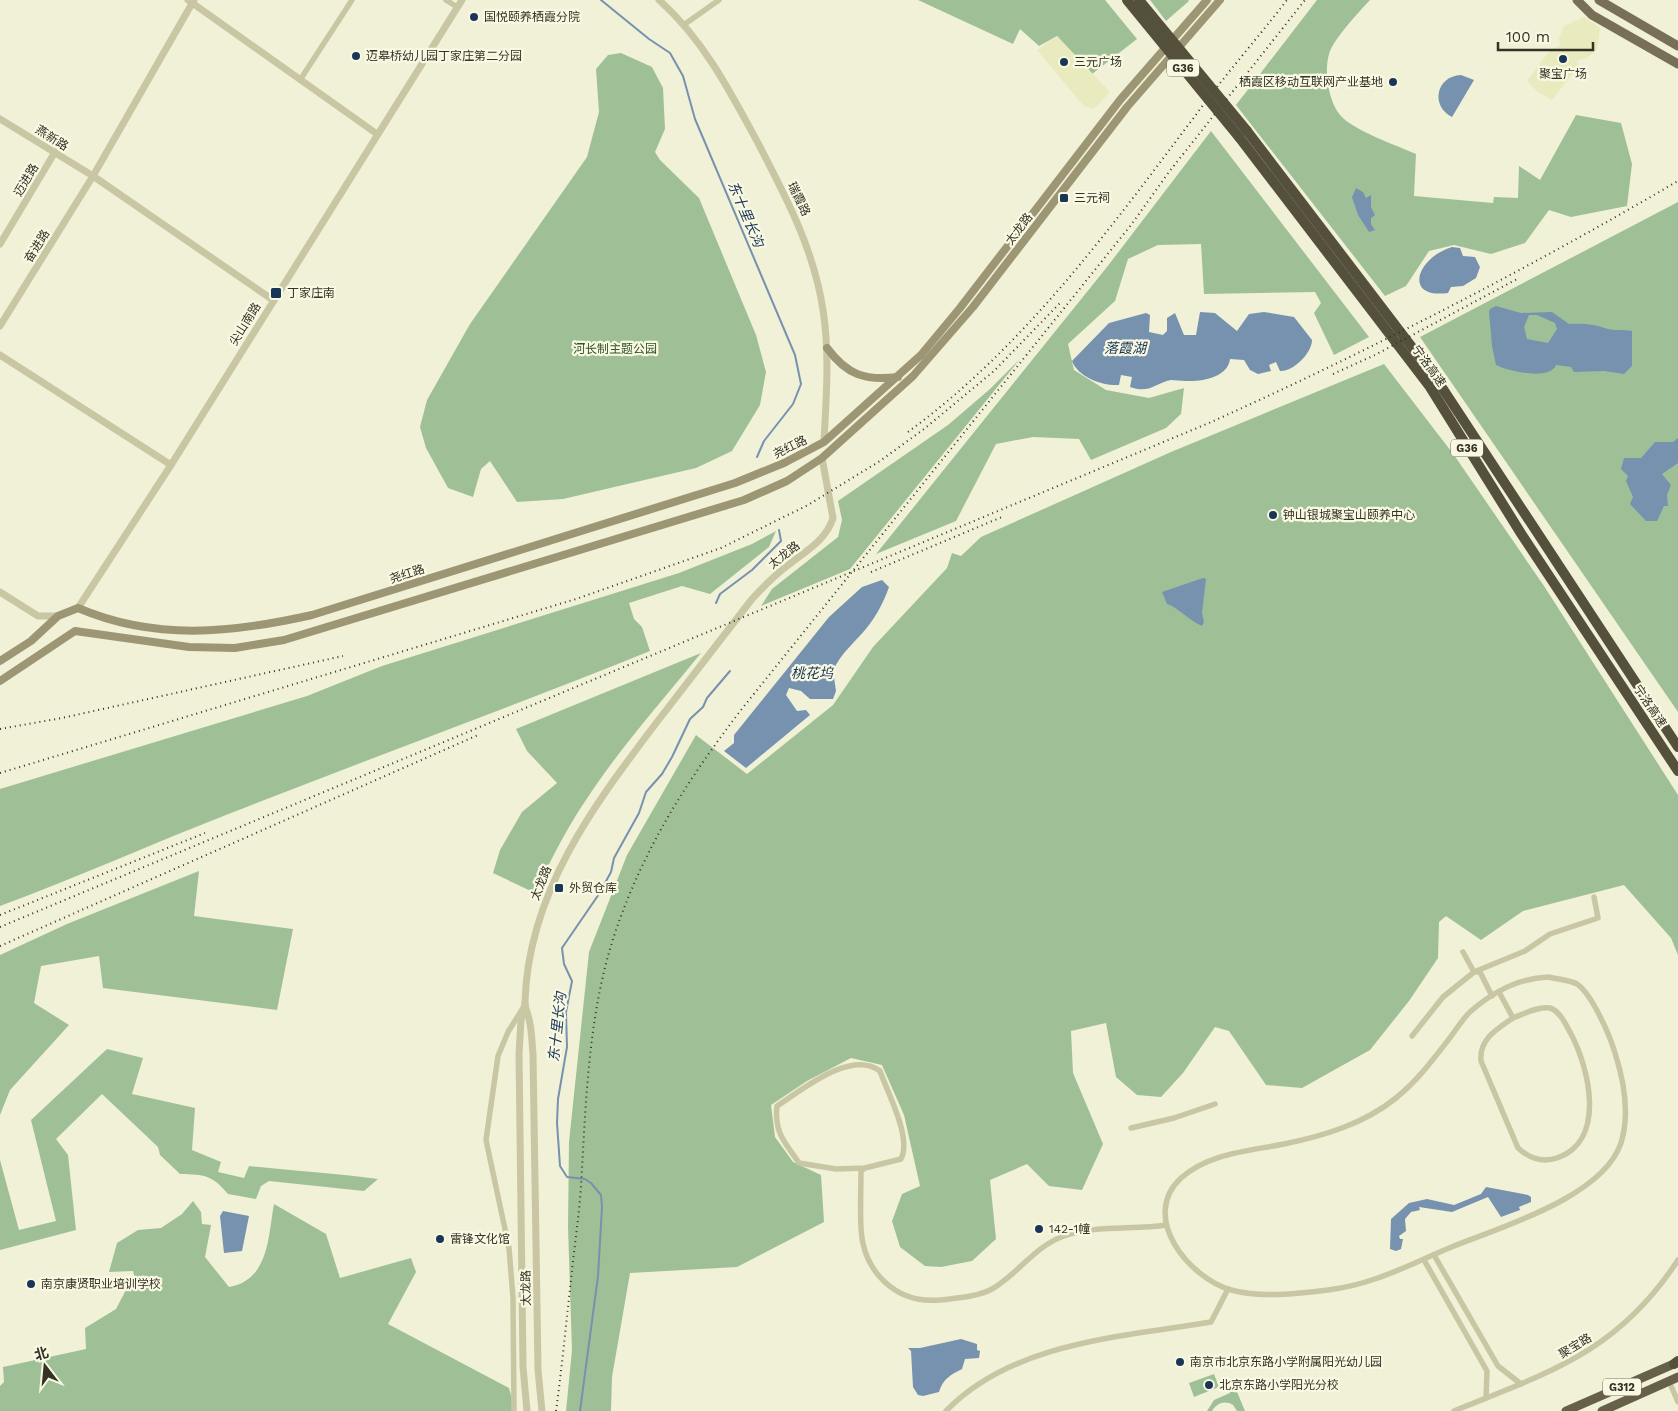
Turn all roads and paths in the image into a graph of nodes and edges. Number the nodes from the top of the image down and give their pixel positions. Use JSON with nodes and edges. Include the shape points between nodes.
{"nodes":[{"id":1,"x":352,"y":0,"type":"edge"},
{"id":2,"x":446,"y":0,"type":"edge"},
{"id":3,"x":659,"y":0,"type":"edge"},
{"id":4,"x":719,"y":0,"type":"edge"},
{"id":5,"x":1127,"y":0,"type":"edge"},
{"id":6,"x":1139,"y":0,"type":"edge"},
{"id":7,"x":1207,"y":0,"type":"edge"},
{"id":8,"x":1220,"y":0,"type":"edge"},
{"id":9,"x":1577,"y":0,"type":"edge"},
{"id":10,"x":1599,"y":0,"type":"edge"},
{"id":11,"x":192,"y":1,"type":"edge"},
{"id":12,"x":459,"y":3,"type":"edge"},
{"id":13,"x":685,"y":24,"type":"junction"},
{"id":14,"x":1678,"y":46,"type":"edge"},
{"id":15,"x":1678,"y":64,"type":"edge"},
{"id":16,"x":300,"y":80,"type":"junction"},
{"id":17,"x":0,"y":119,"type":"edge"},
{"id":18,"x":377,"y":134,"type":"junction"},
{"id":19,"x":1243,"y":134,"type":"junction"},
{"id":20,"x":55,"y":152,"type":"junction"},
{"id":21,"x":93,"y":176,"type":"junction"},
{"id":22,"x":0,"y":244,"type":"edge"},
{"id":23,"x":273,"y":300,"type":"junction"},
{"id":24,"x":0,"y":326,"type":"edge"},
{"id":25,"x":827,"y":348,"type":"junction"},
{"id":26,"x":0,"y":355,"type":"edge"},
{"id":27,"x":898,"y":377,"type":"junction"},
{"id":28,"x":824,"y":442,"type":"junction"},
{"id":29,"x":822,"y":458,"type":"junction"},
{"id":30,"x":171,"y":465,"type":"junction"},
{"id":31,"x":0,"y":592,"type":"edge"},
{"id":32,"x":78,"y":608,"type":"junction"},
{"id":33,"x":58,"y":616,"type":"junction"},
{"id":34,"x":0,"y":661,"type":"edge"},
{"id":35,"x":0,"y":681,"type":"edge"},
{"id":36,"x":1678,"y":747,"type":"edge"},
{"id":37,"x":1678,"y":771,"type":"edge"},
{"id":38,"x":1594,"y":897,"type":"dead end"},
{"id":39,"x":1463,"y":952,"type":"dead end"},
{"id":40,"x":1474,"y":972,"type":"junction"},
{"id":41,"x":1499,"y":992,"type":"junction"},
{"id":42,"x":1492,"y":996,"type":"junction"},
{"id":43,"x":525,"y":1004,"type":"junction"},
{"id":44,"x":1513,"y":1018,"type":"junction"},
{"id":45,"x":1412,"y":1036,"type":"dead end"},
{"id":46,"x":1215,"y":1104,"type":"dead end"},
{"id":47,"x":1131,"y":1128,"type":"dead end"},
{"id":48,"x":865,"y":1168,"type":"junction"},
{"id":49,"x":1166,"y":1225,"type":"junction"},
{"id":50,"x":1434,"y":1255,"type":"junction"},
{"id":51,"x":1424,"y":1260,"type":"junction"},
{"id":52,"x":1678,"y":1260,"type":"edge"},
{"id":53,"x":1228,"y":1289,"type":"junction"},
{"id":54,"x":1677,"y":1362,"type":"edge"},
{"id":55,"x":1674,"y":1379,"type":"edge"},
{"id":56,"x":1521,"y":1384,"type":"junction"},
{"id":57,"x":1486,"y":1398,"type":"junction"},
{"id":58,"x":1678,"y":1402,"type":"edge"},
{"id":59,"x":514,"y":1411,"type":"edge"},
{"id":60,"x":527,"y":1411,"type":"edge"},
{"id":61,"x":542,"y":1411,"type":"edge"},
{"id":62,"x":946,"y":1411,"type":"edge"},
{"id":63,"x":1454,"y":1411,"type":"edge"},
{"id":64,"x":1566,"y":1411,"type":"edge"},
{"id":65,"x":1602,"y":1411,"type":"edge"}],
"edges":[{"from":1,"to":16,"type":"street"},
{"from":2,"to":12,"type":"street"},
{"from":3,"to":13,"type":"street","name":"瑞霞路"},
{"from":4,"to":13,"type":"street"},
{"from":5,"to":19,"type":"highway","name":"宁洛高速","number":"G36","bridge":true},
{"from":6,"to":19,"type":"highway","name":"宁洛高速","number":"G36","bridge":true},
{"from":7,"to":27,"type":"main road","name":"太龙路","via":[[1120,100],[955,315]]},
{"from":8,"to":29,"type":"main road","name":"太龙路","via":[[1127,107],[943,343],[912,376]]},
{"from":9,"to":15,"type":"main road","via":[[1592,15]]},
{"from":10,"to":14,"type":"main road"},
{"from":11,"to":16,"type":"street"},
{"from":11,"to":21,"type":"street","name":"奋进路"},
{"from":12,"to":18,"type":"street","name":"尖山南路"},
{"from":13,"to":25,"type":"street","name":"瑞霞路","via":[[745,119],[800,227],[816,273]]},
{"from":16,"to":18,"type":"street"},
{"from":17,"to":20,"type":"street","name":"燕新路"},
{"from":18,"to":23,"type":"street","name":"尖山南路"},
{"from":19,"to":36,"type":"highway","name":"宁洛高速","number":"G36","via":[[1437,380]]},
{"from":19,"to":37,"type":"highway","name":"宁洛高速","number":"G36","via":[[1430,387],[1522,535]]},
{"from":20,"to":21,"type":"street","name":"燕新路"},
{"from":20,"to":22,"type":"street","name":"迈进路"},
{"from":21,"to":23,"type":"street","name":"燕新路"},
{"from":21,"to":24,"type":"street","name":"奋进路"},
{"from":23,"to":30,"type":"street","name":"尖山南路"},
{"from":25,"to":27,"type":"main road","via":[[836,361],[860,376],[878,379]]},
{"from":25,"to":28,"type":"street","name":"瑞霞路"},
{"from":26,"to":30,"type":"street"},
{"from":27,"to":28,"type":"main road","name":"太龙路"},
{"from":28,"to":29,"type":"main road","name":"太龙路"},
{"from":28,"to":32,"type":"main road","name":"尧红路","via":[[735,483],[312,616],[203,632],[166,630],[105,619]]},
{"from":29,"to":35,"type":"main road","name":"尧红路","via":[[788,480],[744,500],[284,640],[235,648],[189,647],[75,631]]},
{"from":29,"to":43,"type":"street","name":"太龙路","via":[[833,518],[830,527],[752,599],[586,819],[546,898],[532,949]]},
{"from":30,"to":32,"type":"street","name":"尖山南路"},
{"from":31,"to":33,"type":"street","via":[[38,616]]},
{"from":32,"to":33,"type":"main road"},
{"from":33,"to":34,"type":"main road","via":[[30,641]]},
{"from":38,"to":40,"type":"street","via":[[1598,918],[1550,934],[1525,950]]},
{"from":39,"to":40,"type":"street"},
{"from":40,"to":42,"type":"street","via":[[1480,972]]},
{"from":40,"to":45,"type":"street","via":[[1444,997]]},
{"from":41,"to":42,"type":"street"},
{"from":41,"to":44,"type":"street"},
{"from":41,"to":50,"type":"street","via":[[1507,986],[1533,978],[1548,977],[1577,984],[1595,1006],[1614,1047],[1626,1102],[1620,1144],[1607,1166],[1574,1194],[1530,1217]]},
{"from":42,"to":49,"type":"street","via":[[1470,1011],[1420,1076],[1394,1100],[1365,1118],[1304,1139],[1227,1154],[1180,1179],[1167,1198]]},
{"from":43,"to":59,"type":"street","via":[[498,1056],[486,1140],[509,1248]]},
{"from":43,"to":60,"type":"street","via":[[519,1054],[523,1367]]},
{"from":43,"to":61,"type":"street","name":"太龙路","via":[[533,1054],[538,1370]]},
{"from":44,"to":44,"type":"street","via":[[1484,1042],[1480,1061],[1518,1148],[1537,1159],[1552,1160],[1576,1145],[1586,1129],[1590,1111],[1589,1090],[1582,1057],[1558,1012],[1549,1008]]},
{"from":46,"to":47,"type":"street"},
{"from":48,"to":48,"type":"street","via":[[900,1159],[905,1151],[902,1130],[880,1071],[875,1067],[842,1067],[777,1106],[775,1122],[781,1138],[799,1163],[836,1169]]},
{"from":48,"to":49,"type":"street","via":[[861,1171],[861,1230],[867,1256],[878,1276],[896,1293],[924,1301],[961,1298],[989,1290],[1007,1280],[1024,1261],[1063,1236],[1083,1231]]},
{"from":49,"to":53,"type":"street","via":[[1177,1249],[1195,1270]]},
{"from":50,"to":51,"type":"street"},
{"from":50,"to":56,"type":"street","via":[[1498,1366]]},
{"from":51,"to":53,"type":"street","via":[[1352,1287],[1302,1294],[1252,1294]]},
{"from":51,"to":57,"type":"street","via":[[1487,1371]]},
{"from":52,"to":56,"type":"street","name":"聚宝路","via":[[1663,1283],[1632,1318],[1584,1354]]},
{"from":53,"to":62,"type":"street","via":[[1211,1322],[1081,1343],[1035,1356],[989,1378]]},
{"from":54,"to":64,"type":"highway","number":"G312"},
{"from":55,"to":58,"type":"street"},
{"from":55,"to":65,"type":"highway","number":"G312"},
{"from":56,"to":57,"type":"street","name":"聚宝路"},
{"from":57,"to":63,"type":"street","name":"聚宝路"}]}
